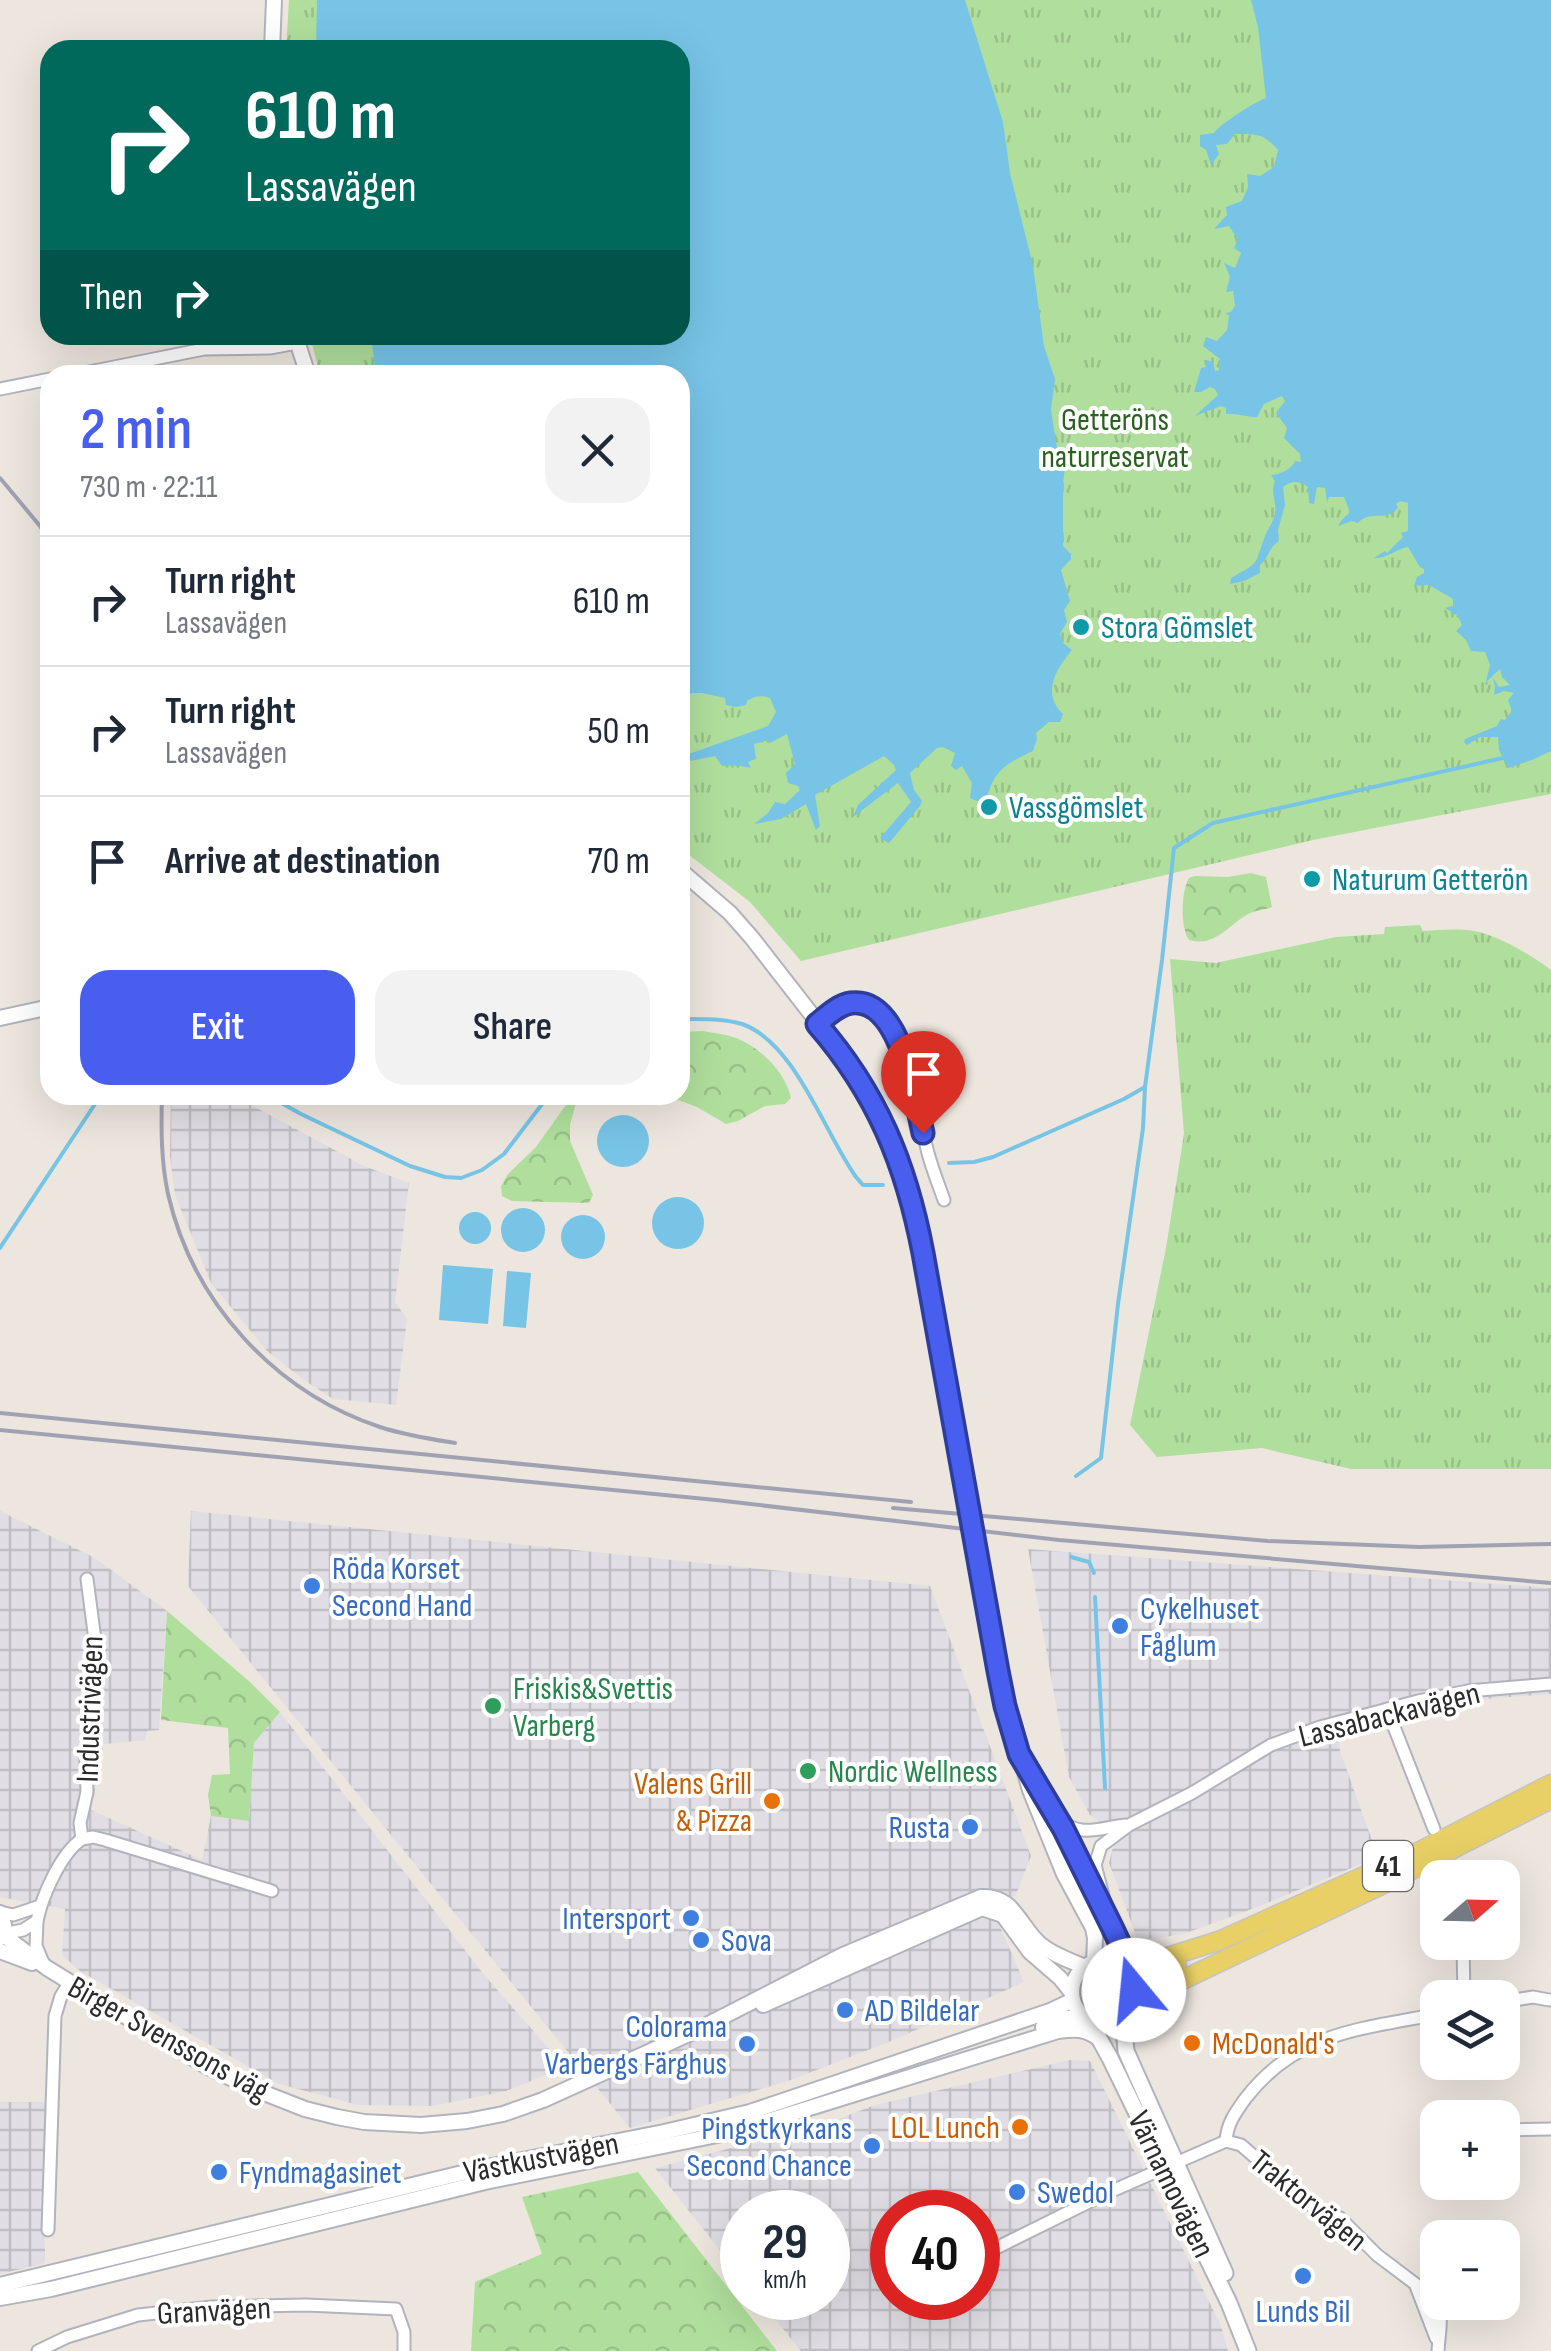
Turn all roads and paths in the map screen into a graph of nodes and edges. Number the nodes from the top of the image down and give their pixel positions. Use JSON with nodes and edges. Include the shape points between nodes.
{"nodes":[{"id":1,"x":274,"y":0,"type":"edge"},
{"id":2,"x":272,"y":40,"type":"edge"},
{"id":3,"x":279,"y":345,"type":"edge"},
{"id":4,"x":124,"y":365,"type":"edge"},
{"id":5,"x":40,"y":381,"type":"edge"},
{"id":6,"x":0,"y":389,"type":"edge"},
{"id":7,"x":690,"y":879,"type":"edge"},
{"id":8,"x":40,"y":1009,"type":"edge"},
{"id":9,"x":0,"y":1018,"type":"edge"},
{"id":10,"x":817,"y":1024,"type":"junction"},
{"id":11,"x":944,"y":1200,"type":"dead end"},
{"id":12,"x":87,"y":1579,"type":"dead end"},
{"id":13,"x":1551,"y":1684,"type":"edge"},
{"id":14,"x":1387,"y":1709,"type":"junction"},
{"id":15,"x":1019,"y":1754,"type":"junction"},
{"id":16,"x":1551,"y":1784,"type":"edge"},
{"id":17,"x":1551,"y":1799,"type":"edge"},
{"id":18,"x":1056,"y":1818,"type":"junction"},
{"id":19,"x":1129,"y":1825,"type":"junction"},
{"id":20,"x":1434,"y":1829,"type":"dead end"},
{"id":21,"x":1094,"y":1832,"type":"junction"},
{"id":22,"x":82,"y":1838,"type":"junction"},
{"id":23,"x":1101,"y":1846,"type":"junction"},
{"id":24,"x":1066,"y":1856,"type":"junction"},
{"id":25,"x":272,"y":1890,"type":"dead end"},
{"id":26,"x":40,"y":1906,"type":"junction"},
{"id":27,"x":0,"y":1913,"type":"edge"},
{"id":28,"x":36,"y":1921,"type":"junction"},
{"id":29,"x":1,"y":1936,"type":"edge"},
{"id":30,"x":1116,"y":1936,"type":"junction"},
{"id":31,"x":1221,"y":1940,"type":"junction"},
{"id":32,"x":0,"y":1951,"type":"edge"},
{"id":33,"x":1089,"y":1965,"type":"junction"},
{"id":34,"x":46,"y":1968,"type":"junction"},
{"id":35,"x":1128,"y":1974,"type":"junction"},
{"id":36,"x":70,"y":1982,"type":"junction"},
{"id":37,"x":1161,"y":1991,"type":"junction"},
{"id":38,"x":1072,"y":1996,"type":"junction"},
{"id":39,"x":1520,"y":1999,"type":"edge"},
{"id":40,"x":1549,"y":2000,"type":"edge"},
{"id":41,"x":1126,"y":2012,"type":"junction"},
{"id":42,"x":1420,"y":2017,"type":"edge"},
{"id":43,"x":1087,"y":2019,"type":"junction"},
{"id":44,"x":693,"y":2032,"type":"junction"},
{"id":45,"x":1099,"y":2039,"type":"junction"},
{"id":46,"x":983,"y":2054,"type":"junction"},
{"id":47,"x":1153,"y":2112,"type":"junction"},
{"id":48,"x":1551,"y":2129,"type":"edge"},
{"id":49,"x":1520,"y":2130,"type":"edge"},
{"id":50,"x":1226,"y":2141,"type":"junction"},
{"id":51,"x":1171,"y":2165,"type":"junction"},
{"id":52,"x":48,"y":2230,"type":"dead end"},
{"id":53,"x":1000,"y":2246,"type":"edge"},
{"id":54,"x":0,"y":2284,"type":"edge"},
{"id":55,"x":0,"y":2298,"type":"edge"},
{"id":56,"x":1438,"y":2348,"type":"edge"},
{"id":57,"x":38,"y":2351,"type":"edge"},
{"id":58,"x":404,"y":2351,"type":"edge"},
{"id":59,"x":1248,"y":2351,"type":"edge"},
{"id":60,"x":1257,"y":2351,"type":"edge"}],
"edges":[{"from":1,"to":2,"type":"street"},
{"from":3,"to":4,"type":"street","via":[[204,349]]},
{"from":5,"to":6,"type":"street"},
{"from":7,"to":10,"type":"street","via":[[752,938]]},
{"from":8,"to":9,"type":"street"},
{"from":10,"to":11,"type":"street","via":[[846,1004],[861,1003],[877,1010],[892,1030]]},
{"from":10,"to":15,"type":"street","bridge":true,"via":[[866,1088],[902,1166]]},
{"from":12,"to":22,"type":"street","name":"Industrivägen","via":[[96,1640],[95,1702]]},
{"from":13,"to":14,"type":"street","name":"Lassabackavägen","via":[[1468,1691]]},
{"from":14,"to":19,"type":"street","name":"Lassabackavägen","via":[[1271,1745]]},
{"from":14,"to":20,"type":"street"},
{"from":15,"to":18,"type":"street"},
{"from":15,"to":24,"type":"street","via":[[1030,1790]]},
{"from":16,"to":31,"type":"main road","number":"41"},
{"from":17,"to":37,"type":"main road","number":"41"},
{"from":18,"to":21,"type":"street"},
{"from":18,"to":24,"type":"street"},
{"from":19,"to":21,"type":"street"},
{"from":19,"to":23,"type":"street"},
{"from":21,"to":24,"type":"street"},
{"from":22,"to":25,"type":"street"},
{"from":22,"to":26,"type":"street","name":"Industrivägen","via":[[66,1853]]},
{"from":23,"to":24,"type":"street"},
{"from":23,"to":30,"type":"street","via":[[1095,1865]]},
{"from":24,"to":30,"type":"street"},
{"from":24,"to":33,"type":"street","via":[[1093,1928]]},
{"from":26,"to":27,"type":"street"},
{"from":26,"to":28,"type":"street","name":"Industrivägen"},
{"from":27,"to":29,"type":"street"},
{"from":28,"to":29,"type":"street"},
{"from":28,"to":34,"type":"street","name":"Industrivägen","via":[[36,1946]]},
{"from":29,"to":34,"type":"street","name":"Birger Svenssons väg"},
{"from":30,"to":31,"type":"main road","number":"41","via":[[1136,1957],[1158,1960]]},
{"from":30,"to":35,"type":"street"},
{"from":31,"to":35,"type":"main road","number":"41","via":[[1167,1970]]},
{"from":32,"to":34,"type":"street","name":"Birger Svenssons väg"},
{"from":33,"to":35,"type":"street","number":"41","via":[[1115,1964]]},
{"from":33,"to":38,"type":"street","via":[[1075,1978]]},
{"from":33,"to":44,"type":"street","name":"Birger Svenssons väg","via":[[1048,1950],[1010,1906],[981,1897],[843,1955]]},
{"from":34,"to":36,"type":"street","name":"Birger Svenssons väg"},
{"from":35,"to":41,"type":"street","via":[[1134,1990]]},
{"from":36,"to":44,"type":"street","name":"Birger Svenssons väg","via":[[249,2088],[305,2109],[396,2125],[504,2114]]},
{"from":36,"to":52,"type":"street","via":[[55,2016]]},
{"from":37,"to":41,"type":"main road","number":"41"},
{"from":37,"to":47,"type":"main road","name":"Värnamovägen","via":[[1140,2011],[1132,2031]]},
{"from":38,"to":43,"type":"street"},
{"from":38,"to":44,"type":"street","name":"Birger Svenssons väg","via":[[1003,1915],[982,1908]]},
{"from":38,"to":54,"type":"street","name":"Västkustvägen","via":[[1050,2011],[750,2112],[487,2167]]},
{"from":39,"to":40,"type":"street"},
{"from":41,"to":43,"type":"street","number":"41","via":[[1104,2024]]},
{"from":41,"to":47,"type":"main road","name":"Värnamovägen","via":[[1126,2051]]},
{"from":42,"to":50,"type":"street","via":[[1306,2046],[1254,2088],[1231,2120]]},
{"from":43,"to":45,"type":"main road","name":"Värnamovägen"},
{"from":43,"to":46,"type":"street","name":"Västkustvägen","via":[[1054,2022]]},
{"from":45,"to":46,"type":"street","name":"Västkustvägen","via":[[1071,2029]]},
{"from":45,"to":51,"type":"main road","name":"Värnamovägen"},
{"from":46,"to":55,"type":"street","name":"Västkustvägen","via":[[732,2132],[485,2182]]},
{"from":47,"to":51,"type":"main road","name":"Värnamovägen"},
{"from":48,"to":49,"type":"street"},
{"from":50,"to":51,"type":"street","name":"Traktorvägen"},
{"from":50,"to":56,"type":"street","name":"Traktorvägen","via":[[1241,2146],[1312,2206],[1340,2218],[1416,2286]]},
{"from":51,"to":53,"type":"street","name":"Traktorvägen"},
{"from":51,"to":59,"type":"main road","name":"Värnamovägen"},
{"from":51,"to":60,"type":"main road","name":"Värnamovägen"},
{"from":57,"to":58,"type":"street","name":"Granvägen","via":[[138,2314],[306,2305],[396,2308]]}]}
